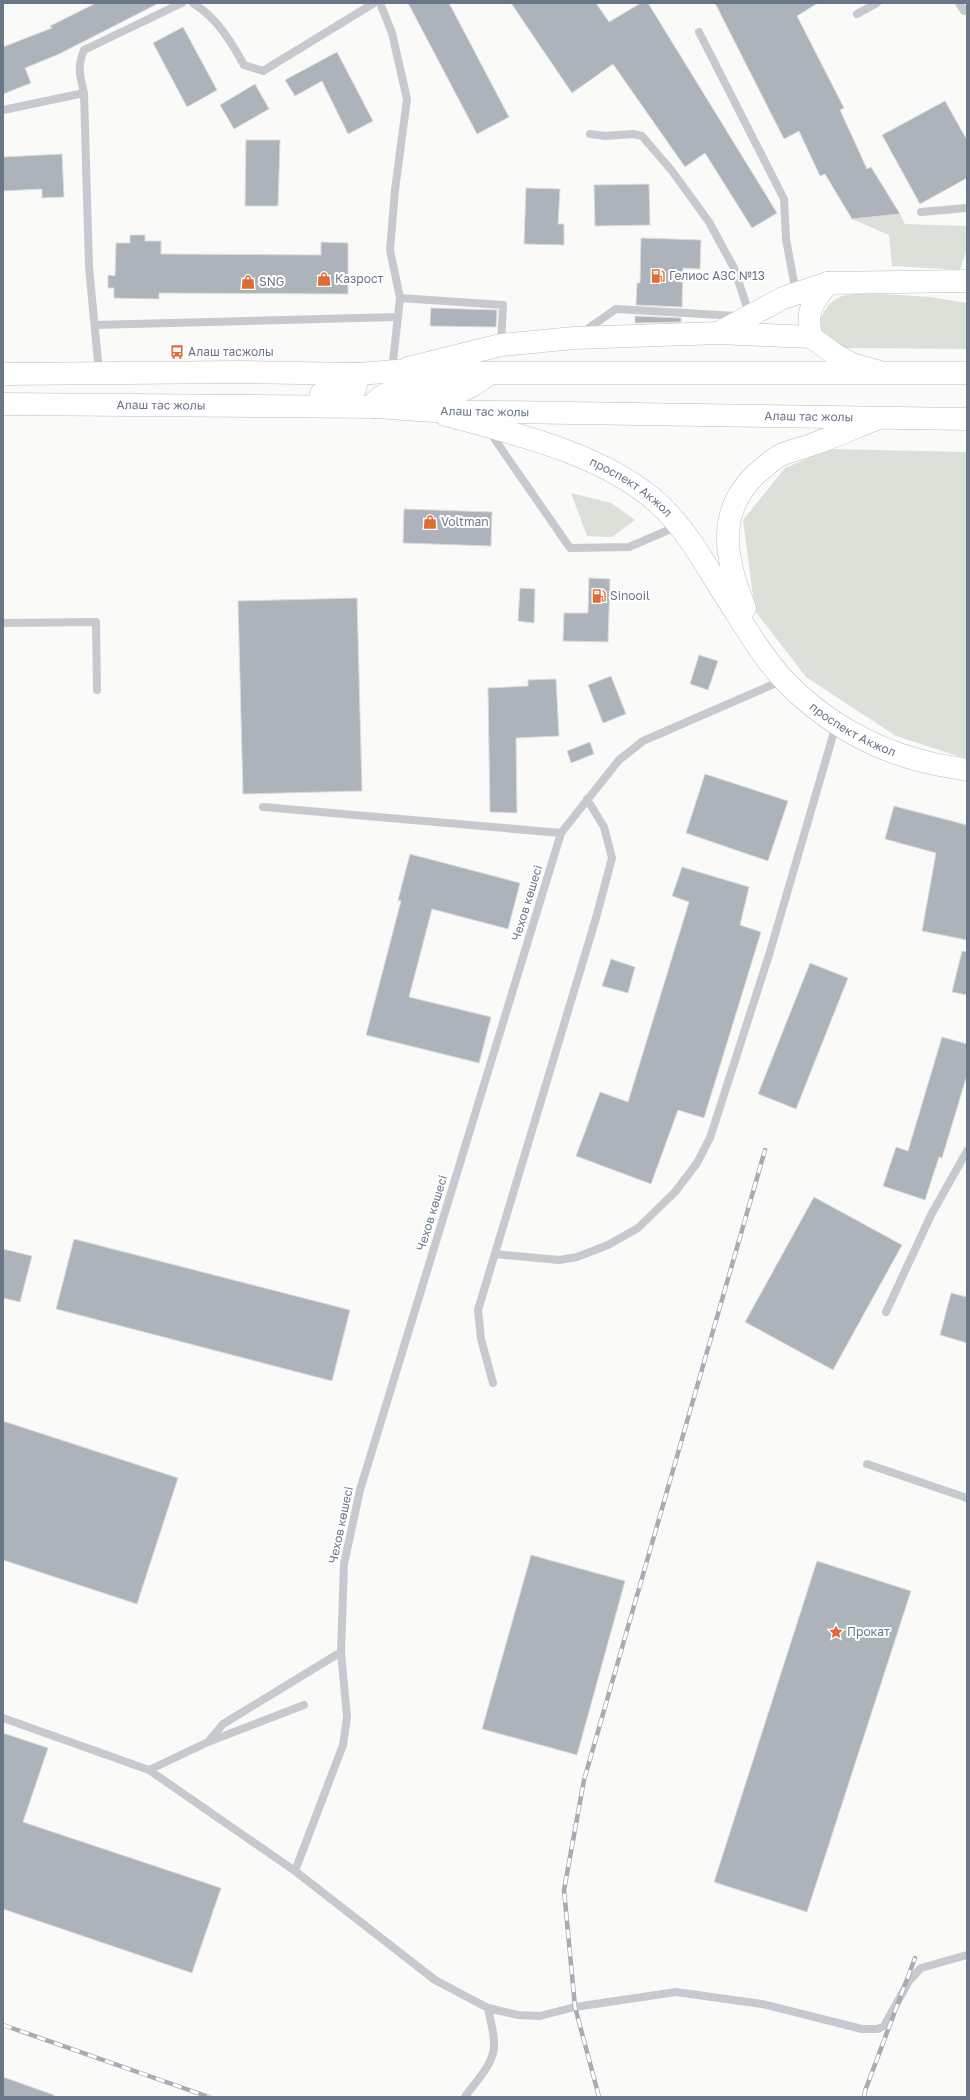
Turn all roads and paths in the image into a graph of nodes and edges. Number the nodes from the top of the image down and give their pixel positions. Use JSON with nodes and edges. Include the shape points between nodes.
{"nodes":[{"id":1,"x":182,"y":3,"type":"edge"},
{"id":2,"x":193,"y":3,"type":"edge"},
{"id":3,"x":374,"y":3,"type":"edge"},
{"id":4,"x":380,"y":3,"type":"edge"},
{"id":5,"x":877,"y":3,"type":"edge"},
{"id":6,"x":959,"y":3,"type":"edge"},
{"id":7,"x":967,"y":9,"type":"edge"},
{"id":8,"x":857,"y":14,"type":"dead end"},
{"id":9,"x":699,"y":32,"type":"dead end"},
{"id":10,"x":84,"y":93,"type":"junction"},
{"id":11,"x":3,"y":110,"type":"edge"},
{"id":12,"x":590,"y":134,"type":"dead end"},
{"id":13,"x":967,"y":208,"type":"edge"},
{"id":14,"x":921,"y":212,"type":"dead end"},
{"id":15,"x":967,"y":281,"type":"edge"},
{"id":16,"x":828,"y":282,"type":"junction"},
{"id":17,"x":796,"y":293,"type":"junction"},
{"id":18,"x":400,"y":298,"type":"junction"},
{"id":19,"x":397,"y":317,"type":"junction"},
{"id":20,"x":750,"y":317,"type":"junction"},
{"id":21,"x":94,"y":325,"type":"junction"},
{"id":22,"x":719,"y":333,"type":"junction"},
{"id":23,"x":811,"y":337,"type":"junction"},
{"id":24,"x":574,"y":338,"type":"junction"},
{"id":25,"x":501,"y":345,"type":"junction"},
{"id":26,"x":394,"y":371,"type":"junction"},
{"id":27,"x":99,"y":372,"type":"junction"},
{"id":28,"x":491,"y":373,"type":"junction"},
{"id":29,"x":967,"y":373,"type":"edge"},
{"id":30,"x":3,"y":374,"type":"edge"},
{"id":31,"x":358,"y":374,"type":"junction"},
{"id":32,"x":886,"y":374,"type":"junction"},
{"id":33,"x":3,"y":404,"type":"edge"},
{"id":34,"x":194,"y":407,"type":"junction"},
{"id":35,"x":375,"y":407,"type":"junction"},
{"id":36,"x":434,"y":411,"type":"junction"},
{"id":37,"x":878,"y":418,"type":"junction"},
{"id":38,"x":967,"y":419,"type":"edge"},
{"id":39,"x":485,"y":425,"type":"junction"},
{"id":40,"x":679,"y":525,"type":"junction"},
{"id":41,"x":3,"y":622,"type":"edge"},
{"id":42,"x":762,"y":651,"type":"junction"},
{"id":43,"x":784,"y":680,"type":"junction"},
{"id":44,"x":97,"y":690,"type":"dead end"},
{"id":45,"x":836,"y":725,"type":"junction"},
{"id":46,"x":967,"y":770,"type":"edge"},
{"id":47,"x":587,"y":799,"type":"junction"},
{"id":48,"x":263,"y":807,"type":"dead end"},
{"id":49,"x":561,"y":833,"type":"junction"},
{"id":50,"x":967,"y":1151,"type":"edge"},
{"id":51,"x":495,"y":1254,"type":"junction"},
{"id":52,"x":886,"y":1312,"type":"dead end"},
{"id":53,"x":493,"y":1383,"type":"dead end"},
{"id":54,"x":867,"y":1464,"type":"dead end"},
{"id":55,"x":967,"y":1498,"type":"edge"},
{"id":56,"x":341,"y":1652,"type":"junction"},
{"id":57,"x":304,"y":1705,"type":"dead end"},
{"id":58,"x":3,"y":1718,"type":"edge"},
{"id":59,"x":208,"y":1742,"type":"junction"},
{"id":60,"x":149,"y":1770,"type":"junction"},
{"id":61,"x":296,"y":1871,"type":"junction"},
{"id":62,"x":967,"y":1955,"type":"edge"},
{"id":63,"x":488,"y":2008,"type":"junction"},
{"id":64,"x":465,"y":2097,"type":"edge"}],
"edges":[{"from":1,"to":10,"type":"lane","via":[[84,50],[79,61]]},
{"from":2,"to":3,"type":"lane","via":[[224,30],[244,64],[263,71]]},
{"from":4,"to":18,"type":"lane","via":[[392,33],[407,99],[394,190],[390,250]]},
{"from":5,"to":8,"type":"lane"},
{"from":6,"to":7,"type":"lane","via":[[964,11]]},
{"from":9,"to":17,"type":"lane","via":[[784,199],[786,239]]},
{"from":10,"to":11,"type":"lane"},
{"from":10,"to":21,"type":"lane","via":[[89,267]]},
{"from":12,"to":20,"type":"lane","via":[[642,136],[672,171],[709,222],[734,268]]},
{"from":13,"to":14,"type":"lane"},
{"from":15,"to":16,"type":"main road"},
{"from":16,"to":17,"type":"main road"},
{"from":16,"to":23,"type":"main road","via":[[812,304],[808,320]]},
{"from":17,"to":20,"type":"main road"},
{"from":18,"to":19,"type":"lane"},
{"from":18,"to":25,"type":"lane","via":[[503,305]]},
{"from":19,"to":21,"type":"lane"},
{"from":19,"to":26,"type":"lane"},
{"from":20,"to":22,"type":"main road"},
{"from":20,"to":24,"type":"lane","via":[[616,309]]},
{"from":21,"to":27,"type":"lane"},
{"from":22,"to":23,"type":"main road"},
{"from":22,"to":24,"type":"main road"},
{"from":23,"to":32,"type":"main road","via":[[852,364]]},
{"from":24,"to":25,"type":"main road"},
{"from":25,"to":26,"type":"main road"},
{"from":26,"to":28,"type":"main road"},
{"from":26,"to":31,"type":"main road"},
{"from":27,"to":30,"type":"main road"},
{"from":27,"to":31,"type":"main road"},
{"from":28,"to":32,"type":"main road"},
{"from":28,"to":35,"type":"main road","via":[[470,388],[456,392],[392,390],[376,401]]},
{"from":29,"to":32,"type":"main road"},
{"from":31,"to":34,"type":"main road","via":[[355,389],[349,393],[222,394],[205,397]]},
{"from":33,"to":34,"type":"main road","name":"Алаш тас жолы"},
{"from":34,"to":35,"type":"main road","name":"Алаш тас жолы"},
{"from":35,"to":36,"type":"main road","name":"Алаш тас жолы"},
{"from":36,"to":37,"type":"main road","name":"Алаш тас жолы"},
{"from":36,"to":39,"type":"main road","name":"проспект Акжол"},
{"from":37,"to":38,"type":"main road","name":"Алаш тас жолы"},
{"from":37,"to":42,"type":"main road","name":"проспект Акжол","via":[[778,456],[755,475],[739,494],[727,536],[729,561],[736,587]]},
{"from":39,"to":40,"type":"main road","name":"проспект Акжол","via":[[563,450],[600,466],[629,482],[657,503]]},
{"from":39,"to":40,"type":"lane","via":[[570,548],[629,547]]},
{"from":40,"to":42,"type":"main road","name":"проспект Акжол"},
{"from":41,"to":44,"type":"lane","via":[[96,622]]},
{"from":42,"to":43,"type":"main road","name":"проспект Акжол"},
{"from":43,"to":45,"type":"main road","name":"проспект Акжол"},
{"from":43,"to":47,"type":"lane","name":"Чехов көшесі","via":[[643,741],[619,760]]},
{"from":45,"to":46,"type":"main road","name":"проспект Акжол","via":[[881,747],[922,761]]},
{"from":45,"to":51,"type":"lane","via":[[767,962],[710,1138],[697,1163],[675,1192],[638,1228],[608,1245],[576,1257],[559,1260]]},
{"from":47,"to":49,"type":"lane","name":"Чехов көшесі"},
{"from":47,"to":51,"type":"lane","via":[[604,827],[612,858]]},
{"from":48,"to":49,"type":"lane"},
{"from":49,"to":56,"type":"lane","name":"Чехов көшесі","via":[[360,1490],[344,1564]]},
{"from":50,"to":52,"type":"lane","via":[[931,1215]]},
{"from":51,"to":53,"type":"lane","via":[[478,1310],[480,1339]]},
{"from":54,"to":55,"type":"lane"},
{"from":56,"to":59,"type":"lane","via":[[223,1724]]},
{"from":56,"to":61,"type":"lane","name":"Чехов көшесі","via":[[347,1717],[343,1745]]},
{"from":57,"to":59,"type":"lane"},
{"from":58,"to":60,"type":"lane"},
{"from":59,"to":60,"type":"lane"},
{"from":60,"to":61,"type":"lane"},
{"from":61,"to":63,"type":"lane","via":[[435,1980]]},
{"from":62,"to":63,"type":"lane","via":[[921,1968],[909,1981],[884,2026],[878,2029],[862,2029],[762,2004],[676,1992],[575,2007],[540,2016],[518,2015]]},
{"from":63,"to":64,"type":"lane","via":[[495,2044],[493,2054]]}]}
